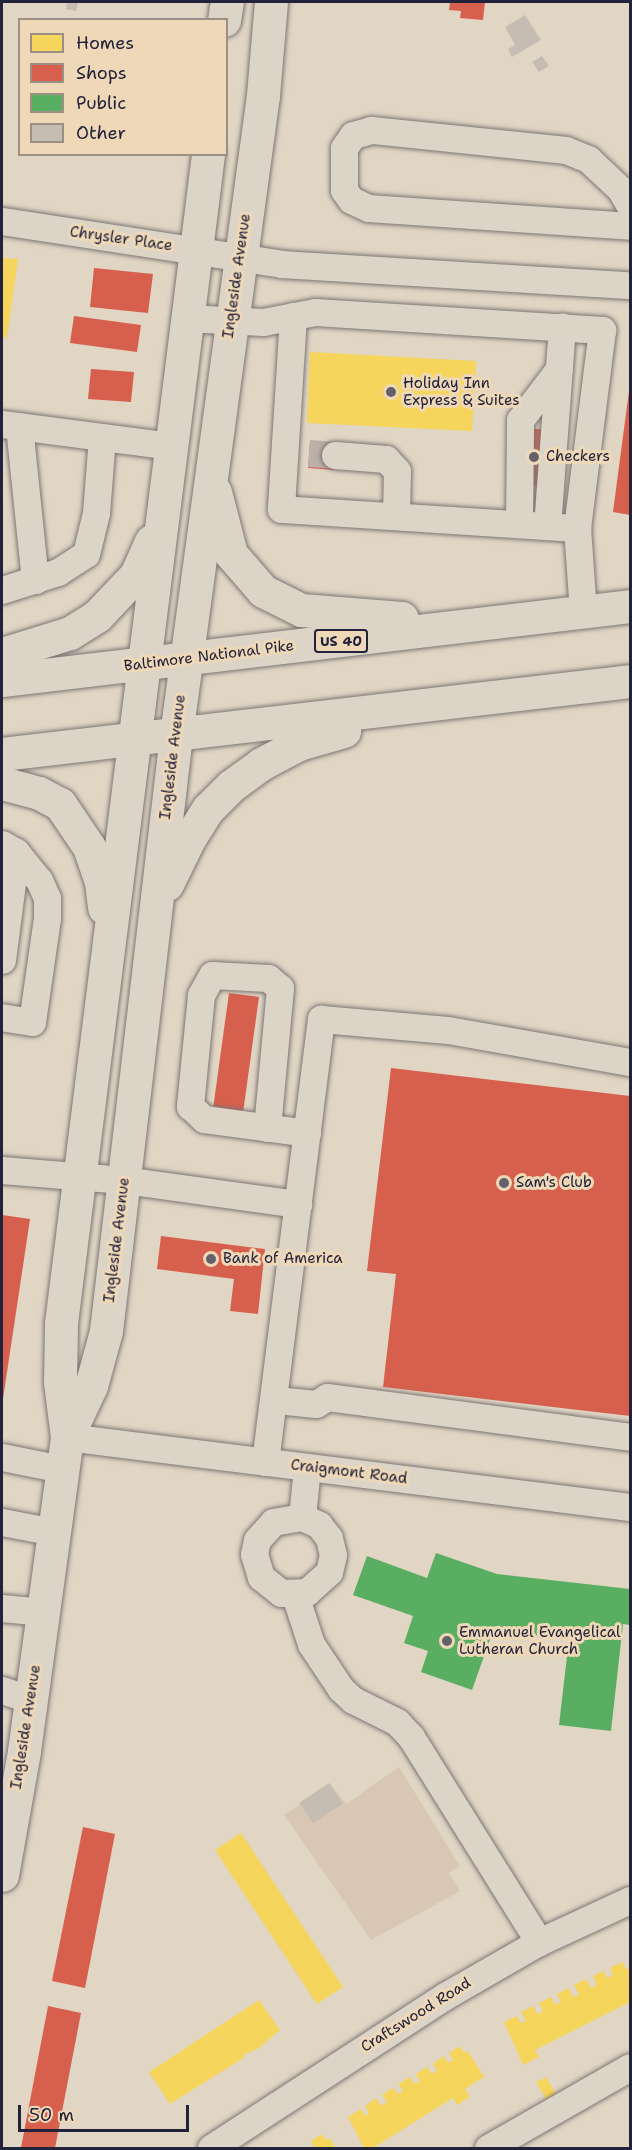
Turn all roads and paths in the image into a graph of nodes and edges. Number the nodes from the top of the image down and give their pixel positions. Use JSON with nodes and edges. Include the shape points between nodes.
{"nodes":[{"id":1,"x":227,"y":2,"type":"edge"},
{"id":2,"x":271,"y":2,"type":"edge"},
{"id":3,"x":224,"y":18,"type":"edge"},
{"id":4,"x":208,"y":156,"type":"edge"},
{"id":5,"x":630,"y":206,"type":"edge"},
{"id":6,"x":2,"y":221,"type":"edge"},
{"id":7,"x":630,"y":226,"type":"edge"},
{"id":8,"x":196,"y":250,"type":"junction"},
{"id":9,"x":240,"y":257,"type":"junction"},
{"id":10,"x":630,"y":285,"type":"edge"},
{"id":11,"x":293,"y":316,"type":"junction"},
{"id":12,"x":186,"y":318,"type":"junction"},
{"id":13,"x":230,"y":322,"type":"junction"},
{"id":14,"x":562,"y":327,"type":"junction"},
{"id":15,"x":559,"y":369,"type":"junction"},
{"id":16,"x":10,"y":425,"type":"edge"},
{"id":17,"x":102,"y":437,"type":"junction"},
{"id":18,"x":171,"y":446,"type":"junction"},
{"id":19,"x":309,"y":453,"type":"junction"},
{"id":20,"x":211,"y":466,"type":"junction"},
{"id":21,"x":163,"y":514,"type":"junction"},
{"id":22,"x":396,"y":516,"type":"junction"},
{"id":23,"x":519,"y":524,"type":"junction"},
{"id":24,"x":547,"y":526,"type":"junction"},
{"id":25,"x":577,"y":528,"type":"junction"},
{"id":26,"x":35,"y":580,"type":"junction"},
{"id":27,"x":2,"y":590,"type":"edge"},
{"id":28,"x":630,"y":606,"type":"edge"},
{"id":29,"x":583,"y":612,"type":"junction"},
{"id":30,"x":496,"y":622,"type":"junction"},
{"id":31,"x":2,"y":654,"type":"edge"},
{"id":32,"x":186,"y":659,"type":"junction"},
{"id":33,"x":145,"y":664,"type":"junction"},
{"id":34,"x":2,"y":680,"type":"edge"},
{"id":35,"x":630,"y":681,"type":"edge"},
{"id":36,"x":431,"y":705,"type":"junction"},
{"id":37,"x":176,"y":735,"type":"junction"},
{"id":38,"x":134,"y":739,"type":"junction"},
{"id":39,"x":2,"y":754,"type":"edge"},
{"id":40,"x":2,"y":783,"type":"edge"},
{"id":41,"x":9,"y":848,"type":"edge"},
{"id":42,"x":155,"y":910,"type":"junction"},
{"id":43,"x":108,"y":947,"type":"junction"},
{"id":44,"x":2,"y":960,"type":"edge"},
{"id":45,"x":2,"y":1017,"type":"edge"},
{"id":46,"x":630,"y":1062,"type":"edge"},
{"id":47,"x":267,"y":1128,"type":"junction"},
{"id":48,"x":307,"y":1133,"type":"junction"},
{"id":49,"x":2,"y":1170,"type":"edge"},
{"id":50,"x":80,"y":1175,"type":"junction"},
{"id":51,"x":124,"y":1180,"type":"junction"},
{"id":52,"x":298,"y":1204,"type":"junction"},
{"id":53,"x":276,"y":1400,"type":"junction"},
{"id":54,"x":67,"y":1437,"type":"junction"},
{"id":55,"x":630,"y":1437,"type":"edge"},
{"id":56,"x":2,"y":1457,"type":"edge"},
{"id":57,"x":266,"y":1462,"type":"junction"},
{"id":58,"x":307,"y":1467,"type":"junction"},
{"id":59,"x":62,"y":1469,"type":"junction"},
{"id":60,"x":630,"y":1507,"type":"edge"},
{"id":61,"x":302,"y":1517,"type":"junction"},
{"id":62,"x":2,"y":1522,"type":"edge"},
{"id":63,"x":54,"y":1532,"type":"junction"},
{"id":64,"x":295,"y":1595,"type":"junction"},
{"id":65,"x":2,"y":1608,"type":"edge"},
{"id":66,"x":43,"y":1612,"type":"junction"},
{"id":67,"x":16,"y":1695,"type":"edge"},
{"id":68,"x":2,"y":1875,"type":"edge"},
{"id":69,"x":630,"y":1900,"type":"edge"},
{"id":70,"x":539,"y":1942,"type":"junction"},
{"id":71,"x":630,"y":2067,"type":"edge"},
{"id":72,"x":211,"y":2148,"type":"edge"},
{"id":73,"x":488,"y":2148,"type":"edge"}],
"edges":[{"from":1,"to":3,"type":"main road"},
{"from":2,"to":9,"type":"main road","name":"Ingleside Avenue","via":[[263,95]]},
{"from":4,"to":8,"type":"main road","name":"Ingleside Avenue"},
{"from":5,"to":7,"type":"street","via":[[620,189],[588,159],[566,150],[371,129],[353,135],[344,148],[344,190],[351,200],[368,208]]},
{"from":6,"to":8,"type":"street","name":"Chrysler Place"},
{"from":8,"to":9,"type":"street","name":"Chrysler Place"},
{"from":8,"to":12,"type":"main road","name":"Ingleside Avenue"},
{"from":9,"to":10,"type":"street","name":"Chrysler Place","via":[[282,264]]},
{"from":9,"to":13,"type":"main road","name":"Ingleside Avenue"},
{"from":11,"to":13,"type":"street","via":[[263,322]]},
{"from":11,"to":14,"type":"street","via":[[315,312]]},
{"from":11,"to":19,"type":"street"},
{"from":12,"to":13,"type":"street"},
{"from":12,"to":18,"type":"main road","name":"Ingleside Avenue"},
{"from":13,"to":20,"type":"main road","name":"Ingleside Avenue"},
{"from":14,"to":15,"type":"street"},
{"from":14,"to":25,"type":"street","via":[[602,330]]},
{"from":15,"to":23,"type":"street","via":[[520,420]]},
{"from":15,"to":24,"type":"street"},
{"from":16,"to":17,"type":"street"},
{"from":16,"to":26,"type":"street"},
{"from":17,"to":18,"type":"street"},
{"from":17,"to":26,"type":"street","via":[[96,513],[86,554]]},
{"from":18,"to":21,"type":"main road","name":"Ingleside Avenue"},
{"from":19,"to":22,"type":"street","via":[[386,459],[397,471]]},
{"from":19,"to":22,"type":"street","via":[[281,509]]},
{"from":20,"to":30,"type":"main road","via":[[221,526],[231,554],[251,579],[281,603],[329,615]]},
{"from":20,"to":32,"type":"main road","name":"Ingleside Avenue"},
{"from":21,"to":31,"type":"main road","via":[[136,575],[105,609],[70,633]]},
{"from":21,"to":33,"type":"main road","name":"Ingleside Avenue"},
{"from":22,"to":23,"type":"street"},
{"from":23,"to":24,"type":"street"},
{"from":24,"to":25,"type":"street"},
{"from":25,"to":29,"type":"street"},
{"from":26,"to":27,"type":"street"},
{"from":28,"to":29,"type":"main road","name":"Baltimore National Pike","number":"US 40"},
{"from":29,"to":30,"type":"main road","name":"Baltimore National Pike","number":"US 40"},
{"from":30,"to":32,"type":"main road","name":"Baltimore National Pike","number":"US 40"},
{"from":32,"to":33,"type":"main road","name":"Baltimore National Pike","number":"US 40"},
{"from":32,"to":37,"type":"main road","name":"Ingleside Avenue"},
{"from":33,"to":34,"type":"main road","name":"Baltimore National Pike","number":"US 40"},
{"from":33,"to":38,"type":"main road","name":"Ingleside Avenue"},
{"from":35,"to":36,"type":"main road"},
{"from":36,"to":37,"type":"main road"},
{"from":36,"to":42,"type":"main road","via":[[299,744],[231,786],[208,809],[189,839]]},
{"from":37,"to":38,"type":"main road"},
{"from":37,"to":42,"type":"main road","name":"Ingleside Avenue"},
{"from":38,"to":39,"type":"main road"},
{"from":38,"to":43,"type":"main road","name":"Ingleside Avenue"},
{"from":40,"to":43,"type":"main road","via":[[39,793],[60,804],[75,824],[89,847],[101,882]]},
{"from":41,"to":44,"type":"street"},
{"from":41,"to":45,"type":"street","via":[[39,880],[47,898],[32,1022]]},
{"from":42,"to":51,"type":"main road","name":"Ingleside Avenue"},
{"from":43,"to":50,"type":"main road","name":"Ingleside Avenue"},
{"from":46,"to":48,"type":"street","via":[[447,1030],[321,1019]]},
{"from":47,"to":47,"type":"street","via":[[204,1119],[190,1106],[201,995],[212,975],[268,978],[280,988]]},
{"from":47,"to":48,"type":"street"},
{"from":48,"to":52,"type":"street"},
{"from":49,"to":50,"type":"street"},
{"from":50,"to":51,"type":"street"},
{"from":50,"to":54,"type":"main road","name":"Ingleside Avenue","via":[[61,1323],[60,1382]]},
{"from":51,"to":52,"type":"street"},
{"from":51,"to":54,"type":"main road","name":"Ingleside Avenue","via":[[106,1331],[91,1386]]},
{"from":52,"to":53,"type":"street"},
{"from":53,"to":55,"type":"street","via":[[316,1404],[327,1397]]},
{"from":53,"to":57,"type":"street"},
{"from":54,"to":57,"type":"street","name":"Craigmont Road"},
{"from":54,"to":59,"type":"main road","name":"Ingleside Avenue"},
{"from":56,"to":59,"type":"street"},
{"from":57,"to":58,"type":"street","name":"Craigmont Road"},
{"from":58,"to":60,"type":"street","name":"Craigmont Road"},
{"from":58,"to":61,"type":"street"},
{"from":59,"to":63,"type":"main road","name":"Ingleside Avenue"},
{"from":61,"to":64,"type":"street","via":[[319,1525],[329,1538],[333,1555],[321,1584]]},
{"from":61,"to":64,"type":"street","via":[[273,1522],[257,1540],[254,1554],[255,1565],[266,1582],[281,1593]]},
{"from":62,"to":63,"type":"street"},
{"from":63,"to":66,"type":"main road","name":"Ingleside Avenue"},
{"from":64,"to":70,"type":"street","via":[[311,1644],[341,1689],[353,1700],[397,1722],[411,1737]]},
{"from":65,"to":66,"type":"street"},
{"from":66,"to":67,"type":"main road","name":"Ingleside Avenue"},
{"from":67,"to":68,"type":"main road","name":"Ingleside Avenue"},
{"from":69,"to":70,"type":"street","name":"Craftswood Road"},
{"from":70,"to":72,"type":"street","name":"Craftswood Road","via":[[406,2020]]},
{"from":71,"to":73,"type":"street"}]}
